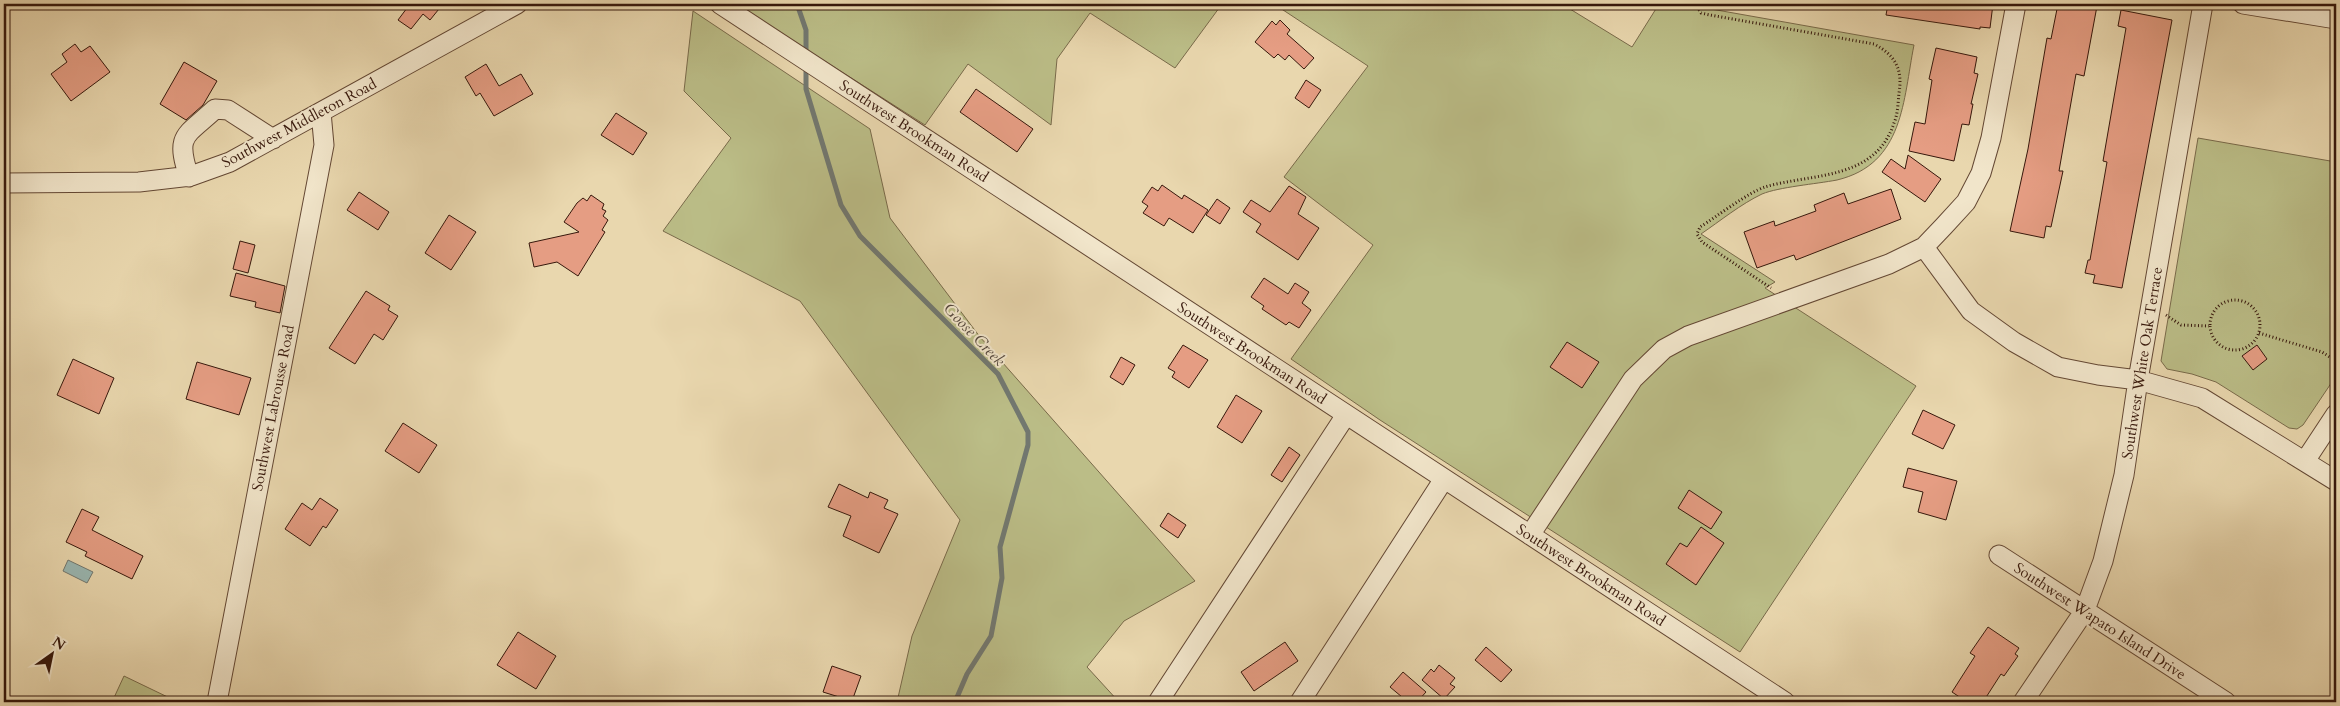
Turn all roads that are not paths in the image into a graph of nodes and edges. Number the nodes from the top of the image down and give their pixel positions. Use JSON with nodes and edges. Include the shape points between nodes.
{"nodes":[{"id":1,"x":517,"y":4,"type":"edge"},
{"id":2,"x":720,"y":4,"type":"edge"},
{"id":3,"x":2016,"y":4,"type":"edge"},
{"id":4,"x":2203,"y":4,"type":"edge"},
{"id":5,"x":2243,"y":4,"type":"edge"},
{"id":6,"x":2336,"y":19,"type":"edge"},
{"id":7,"x":321,"y":112,"type":"junction"},
{"id":8,"x":273,"y":139,"type":"junction"},
{"id":9,"x":189,"y":177,"type":"junction"},
{"id":10,"x":4,"y":183,"type":"edge"},
{"id":11,"x":1924,"y":247,"type":"junction"},
{"id":12,"x":2138,"y":380,"type":"junction"},
{"id":13,"x":2336,"y":414,"type":"edge"},
{"id":14,"x":1346,"y":415,"type":"junction"},
{"id":15,"x":2305,"y":461,"type":"junction"},
{"id":16,"x":1444,"y":479,"type":"junction"},
{"id":17,"x":2336,"y":481,"type":"edge"},
{"id":18,"x":1530,"y":535,"type":"junction"},
{"id":19,"x":1999,"y":556,"type":"dead end"},
{"id":20,"x":2085,"y":610,"type":"junction"},
{"id":21,"x":216,"y":702,"type":"edge"},
{"id":22,"x":1158,"y":702,"type":"edge"},
{"id":23,"x":1300,"y":702,"type":"edge"},
{"id":24,"x":1785,"y":702,"type":"edge"},
{"id":25,"x":2023,"y":702,"type":"edge"},
{"id":26,"x":2226,"y":702,"type":"edge"}],
"edges":[{"from":1,"to":7,"type":"street","name":"Southwest Middleton Road"},
{"from":2,"to":14,"type":"street","name":"Southwest Brookman Road"},
{"from":3,"to":11,"type":"street","via":[[1991,138],[1981,173],[1966,202]]},
{"from":4,"to":12,"type":"street","name":"Southwest White Oak Terrace"},
{"from":5,"to":6,"type":"street"},
{"from":7,"to":8,"type":"street","name":"Southwest Middleton Road"},
{"from":7,"to":21,"type":"street","name":"Southwest Labrousse Road","via":[[324,144]]},
{"from":8,"to":9,"type":"street","name":"Southwest Middleton Road","via":[[230,162]]},
{"from":8,"to":9,"type":"street","via":[[228,110],[215,109],[184,137],[181,153]]},
{"from":9,"to":10,"type":"street","name":"Southwest Middleton Road","via":[[139,182]]},
{"from":11,"to":12,"type":"street","via":[[1971,311],[2014,342],[2058,367]]},
{"from":11,"to":18,"type":"street","via":[[1889,264],[1688,336],[1664,349],[1634,378]]},
{"from":12,"to":15,"type":"street","via":[[2202,398]]},
{"from":12,"to":20,"type":"street","name":"Southwest White Oak Terrace","via":[[2124,475],[2103,560]]},
{"from":13,"to":15,"type":"street"},
{"from":14,"to":16,"type":"street","name":"Southwest Brookman Road"},
{"from":14,"to":22,"type":"street"},
{"from":15,"to":17,"type":"street"},
{"from":16,"to":18,"type":"street","name":"Southwest Brookman Road"},
{"from":16,"to":23,"type":"street"},
{"from":18,"to":24,"type":"street","name":"Southwest Brookman Road"},
{"from":19,"to":20,"type":"street","name":"Southwest Wapato Island Drive"},
{"from":20,"to":25,"type":"street","name":"Southwest White Oak Terrace"},
{"from":20,"to":26,"type":"street","name":"Southwest Wapato Island Drive"}]}
